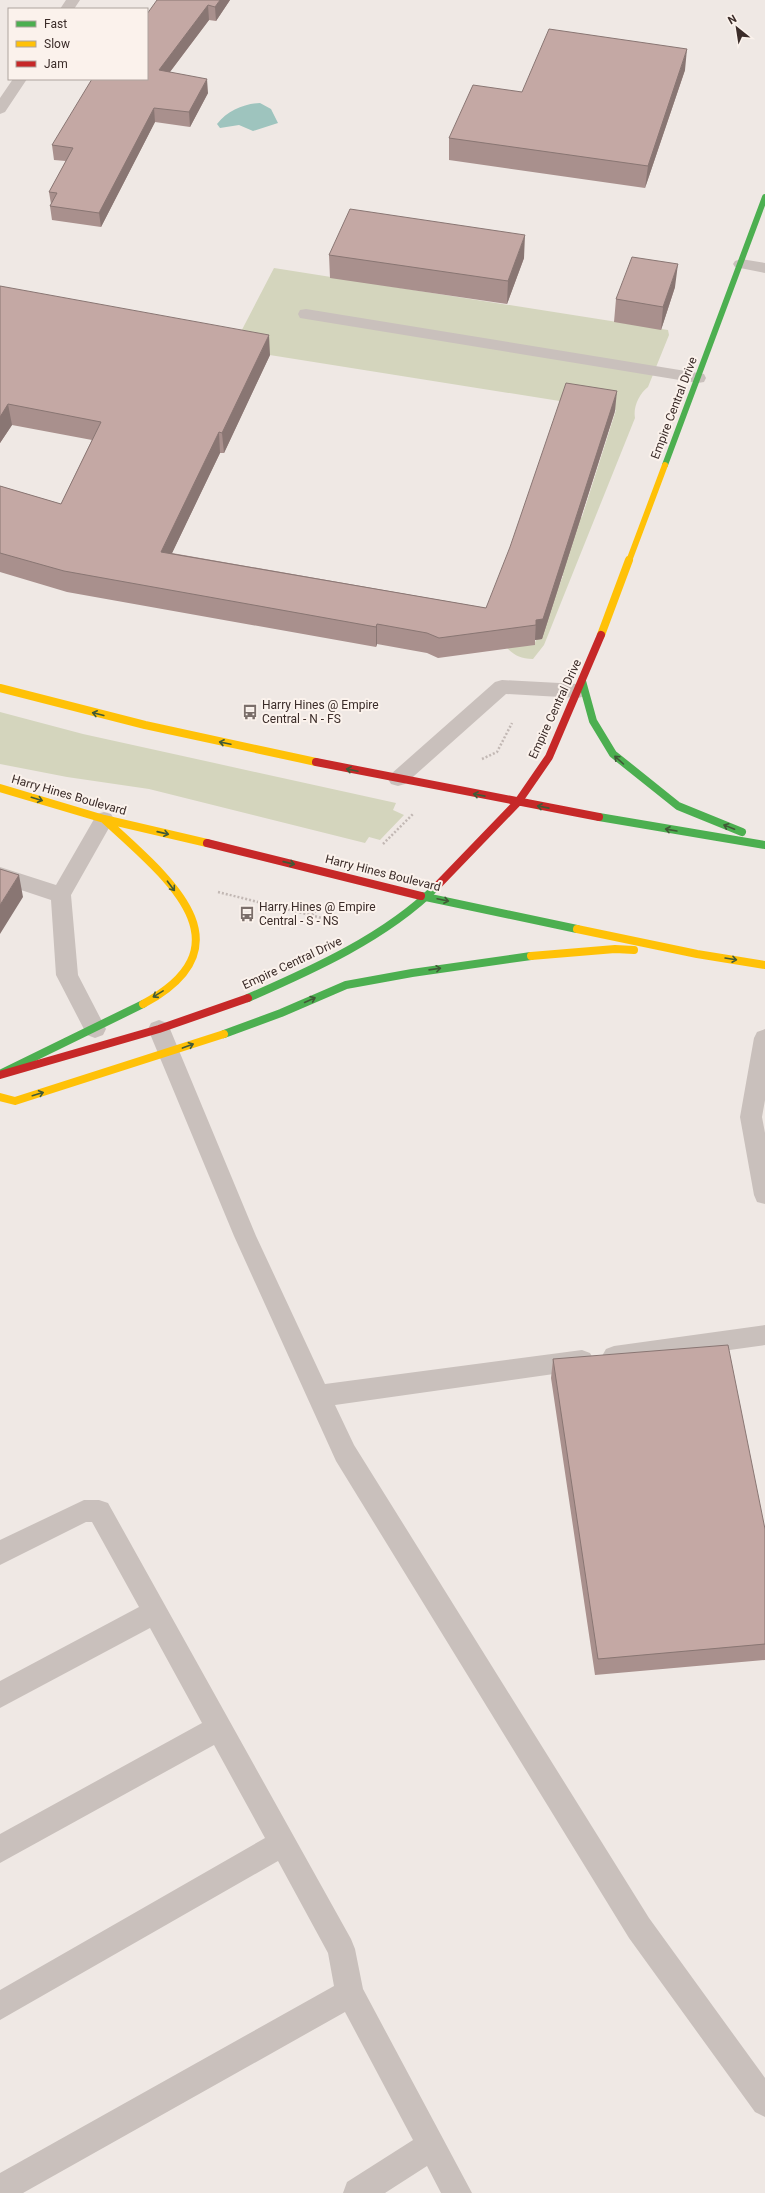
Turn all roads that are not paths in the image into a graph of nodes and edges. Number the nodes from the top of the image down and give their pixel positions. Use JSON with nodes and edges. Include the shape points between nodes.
{"nodes":[{"id":1,"x":19,"y":80,"type":"edge"},
{"id":2,"x":0,"y":108,"type":"edge"},
{"id":3,"x":765,"y":196,"type":"edge"},
{"id":4,"x":761,"y":222,"type":"edge"},
{"id":5,"x":741,"y":264,"type":"junction"},
{"id":6,"x":765,"y":268,"type":"edge"},
{"id":7,"x":306,"y":314,"type":"dead end"},
{"id":8,"x":698,"y":378,"type":"junction"},
{"id":9,"x":580,"y":686,"type":"junction"},
{"id":10,"x":0,"y":688,"type":"edge"},
{"id":11,"x":398,"y":779,"type":"junction"},
{"id":12,"x":0,"y":788,"type":"edge"},
{"id":13,"x":518,"y":802,"type":"junction"},
{"id":14,"x":104,"y":819,"type":"junction"},
{"id":15,"x":765,"y":842,"type":"edge"},
{"id":16,"x":765,"y":845,"type":"edge"},
{"id":17,"x":0,"y":875,"type":"edge"},
{"id":18,"x":60,"y":894,"type":"junction"},
{"id":19,"x":426,"y":897,"type":"junction"},
{"id":20,"x":697,"y":954,"type":"junction"},
{"id":21,"x":765,"y":965,"type":"edge"},
{"id":22,"x":95,"y":1029,"type":"junction"},
{"id":23,"x":159,"y":1029,"type":"junction"},
{"id":24,"x":765,"y":1038,"type":"edge"},
{"id":25,"x":169,"y":1053,"type":"junction"},
{"id":26,"x":0,"y":1075,"type":"edge"},
{"id":27,"x":0,"y":1097,"type":"edge"},
{"id":28,"x":765,"y":1195,"type":"edge"},
{"id":29,"x":765,"y":1335,"type":"edge"},
{"id":30,"x":319,"y":1396,"type":"junction"},
{"id":31,"x":10,"y":1549,"type":"edge"},
{"id":32,"x":155,"y":1612,"type":"junction"},
{"id":33,"x":0,"y":1695,"type":"edge"},
{"id":34,"x":219,"y":1728,"type":"junction"},
{"id":35,"x":283,"y":1843,"type":"junction"},
{"id":36,"x":0,"y":1849,"type":"edge"},
{"id":37,"x":350,"y":1993,"type":"junction"},
{"id":38,"x":0,"y":2006,"type":"edge"},
{"id":39,"x":765,"y":2102,"type":"edge"},
{"id":40,"x":432,"y":2145,"type":"junction"},
{"id":41,"x":4,"y":2189,"type":"edge"},
{"id":42,"x":358,"y":2193,"type":"edge"},
{"id":43,"x":457,"y":2193,"type":"edge"}],
"edges":[{"from":1,"to":2,"type":"street"},
{"from":3,"to":4,"type":"main road","name":"Empire Central Drive"},
{"from":4,"to":5,"type":"main road","name":"Empire Central Drive"},
{"from":5,"to":6,"type":"street"},
{"from":5,"to":8,"type":"main road","name":"Empire Central Drive"},
{"from":7,"to":8,"type":"street"},
{"from":8,"to":9,"type":"main road","name":"Empire Central Drive"},
{"from":9,"to":11,"type":"street","via":[[502,687]]},
{"from":9,"to":13,"type":"main road","name":"Empire Central Drive","via":[[549,757]]},
{"from":15,"to":9,"type":"main road","one_way":true,"via":[[678,806],[621,762],[613,754],[593,721]]},
{"from":11,"to":10,"type":"main road","one_way":true,"via":[[155,728]]},
{"from":13,"to":11,"type":"main road","one_way":true},
{"from":12,"to":14,"type":"main road","name":"Harry Hines Boulevard","one_way":true},
{"from":16,"to":13,"type":"main road","one_way":true},
{"from":13,"to":19,"type":"main road","name":"Empire Central Drive"},
{"from":14,"to":18,"type":"street"},
{"from":14,"to":19,"type":"main road","name":"Harry Hines Boulevard","one_way":true},
{"from":14,"to":22,"type":"main road","one_way":true,"via":[[162,874],[190,911],[196,929],[194,950],[186,968],[171,987]]},
{"from":17,"to":18,"type":"street"},
{"from":18,"to":22,"type":"street","via":[[66,975]]},
{"from":19,"to":20,"type":"main road","name":"Harry Hines Boulevard","one_way":true},
{"from":19,"to":23,"type":"main road","name":"Empire Central Drive","via":[[362,943],[298,976],[245,999]]},
{"from":20,"to":21,"type":"main road","name":"Harry Hines Boulevard","one_way":true},
{"from":25,"to":20,"type":"main road","one_way":true,"via":[[281,1013],[346,984],[412,972],[542,955],[615,949]]},
{"from":22,"to":26,"type":"main road"},
{"from":23,"to":25,"type":"street"},
{"from":23,"to":26,"type":"main road","name":"Empire Central Drive"},
{"from":24,"to":28,"type":"street","via":[[751,1117]]},
{"from":27,"to":25,"type":"main road","one_way":true,"via":[[15,1100]]},
{"from":25,"to":30,"type":"street","via":[[245,1236]]},
{"from":29,"to":30,"type":"street"},
{"from":30,"to":39,"type":"street","via":[[345,1453],[639,1928]]},
{"from":31,"to":32,"type":"street","via":[[84,1510],[99,1511]]},
{"from":32,"to":33,"type":"street"},
{"from":32,"to":34,"type":"street"},
{"from":34,"to":35,"type":"street"},
{"from":34,"to":36,"type":"street"},
{"from":35,"to":37,"type":"street","via":[[341,1949]]},
{"from":35,"to":38,"type":"street"},
{"from":37,"to":40,"type":"street"},
{"from":37,"to":41,"type":"street"},
{"from":40,"to":42,"type":"street"},
{"from":40,"to":43,"type":"street"}]}
